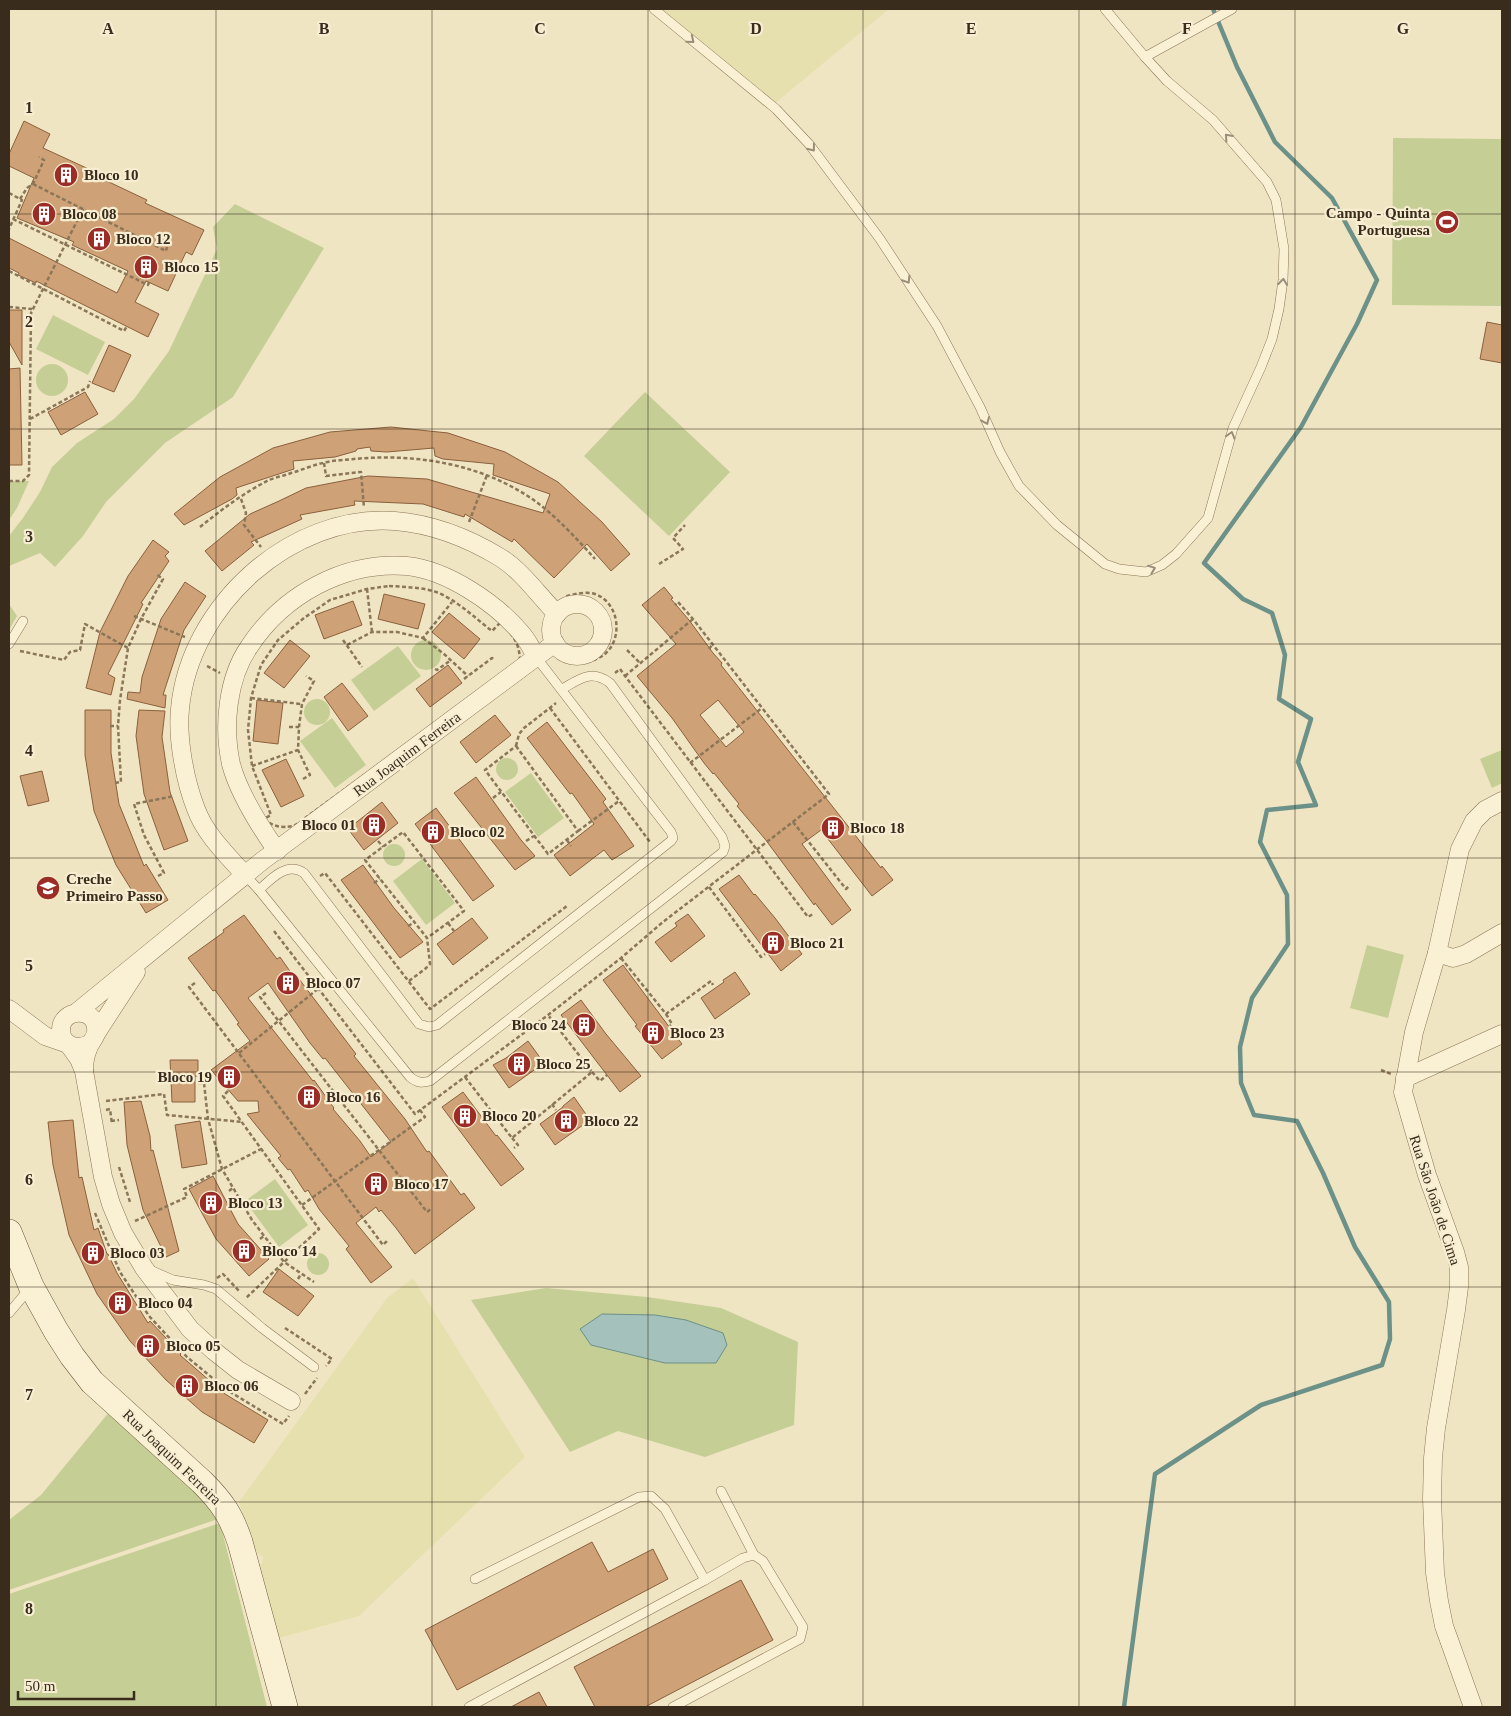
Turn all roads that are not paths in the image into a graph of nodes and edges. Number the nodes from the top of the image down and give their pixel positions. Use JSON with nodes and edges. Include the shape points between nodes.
{"nodes":[{"id":1,"x":654,"y":9,"type":"edge"},
{"id":2,"x":1105,"y":9,"type":"edge"},
{"id":3,"x":1231,"y":9,"type":"edge"},
{"id":4,"x":1145,"y":57,"type":"junction"},
{"id":5,"x":557,"y":607,"type":"junction"},
{"id":6,"x":23,"y":621,"type":"dead end"},
{"id":7,"x":12,"y":647,"type":"edge"},
{"id":8,"x":557,"y":650,"type":"junction"},
{"id":9,"x":536,"y":657,"type":"junction"},
{"id":10,"x":562,"y":689,"type":"junction"},
{"id":11,"x":1502,"y":800,"type":"edge"},
{"id":12,"x":277,"y":851,"type":"junction"},
{"id":13,"x":245,"y":875,"type":"junction"},
{"id":14,"x":259,"y":890,"type":"junction"},
{"id":15,"x":1502,"y":933,"type":"edge"},
{"id":16,"x":1437,"y":953,"type":"junction"},
{"id":17,"x":144,"y":959,"type":"junction"},
{"id":18,"x":9,"y":1009,"type":"edge"},
{"id":19,"x":70,"y":1017,"type":"junction"},
{"id":20,"x":34,"y":1030,"type":"junction"},
{"id":21,"x":1502,"y":1034,"type":"edge"},
{"id":22,"x":93,"y":1038,"type":"junction"},
{"id":23,"x":69,"y":1044,"type":"junction"},
{"id":24,"x":84,"y":1071,"type":"junction"},
{"id":25,"x":1405,"y":1078,"type":"junction"},
{"id":26,"x":9,"y":1232,"type":"edge"},
{"id":27,"x":144,"y":1268,"type":"junction"},
{"id":28,"x":31,"y":1286,"type":"junction"},
{"id":29,"x":9,"y":1313,"type":"edge"},
{"id":30,"x":314,"y":1367,"type":"dead end"},
{"id":31,"x":296,"y":1402,"type":"road end"},
{"id":32,"x":721,"y":1492,"type":"dead end"},
{"id":33,"x":754,"y":1554,"type":"junction"},
{"id":34,"x":475,"y":1579,"type":"dead end"},
{"id":35,"x":705,"y":1580,"type":"junction"},
{"id":36,"x":285,"y":1707,"type":"edge"},
{"id":37,"x":469,"y":1707,"type":"edge"},
{"id":38,"x":672,"y":1707,"type":"edge"},
{"id":39,"x":1473,"y":1707,"type":"edge"}],
"edges":[{"from":1,"to":4,"type":"lane","one_way":true,"via":[[776,109],[809,144],[880,239],[937,326],[1019,486],[1057,525],[1105,564],[1146,572],[1176,554],[1208,518],[1233,428],[1272,339],[1283,280],[1284,249],[1276,200],[1266,182],[1213,120],[1167,81]]},
{"from":2,"to":4,"type":"lane"},
{"from":3,"to":4,"type":"lane"},
{"from":5,"to":8,"type":"street","via":[[552,632]]},
{"from":5,"to":8,"type":"street","via":[[578,604],[594,610],[603,623],[604,631],[592,652],[576,656]]},
{"from":5,"to":13,"type":"street","via":[[502,559],[478,546],[418,524],[395,521],[332,528],[288,547],[248,576],[216,612],[204,635],[185,679],[180,709],[185,769],[196,809],[215,840]]},
{"from":6,"to":7,"type":"lane"},
{"from":8,"to":9,"type":"street","name":"Rua Joaquim Ferreira"},
{"from":9,"to":10,"type":"lane"},
{"from":9,"to":12,"type":"street","name":"Rua Joaquim Ferreira"},
{"from":9,"to":12,"type":"street","via":[[522,634],[502,614],[457,582],[437,573],[407,566],[378,567],[335,577],[295,598],[270,620],[248,648],[236,673],[228,726],[228,746],[240,788]]},
{"from":10,"to":14,"type":"lane","via":[[673,838],[437,1025],[419,1024],[304,873],[288,868]]},
{"from":10,"to":14,"type":"lane","via":[[585,676],[594,675],[610,683],[722,837],[723,852],[430,1081],[422,1083],[410,1077]]},
{"from":11,"to":16,"type":"street","name":"Rua São João de Cima","via":[[1474,820],[1467,832],[1460,849]]},
{"from":12,"to":13,"type":"street","name":"Rua Joaquim Ferreira"},
{"from":13,"to":14,"type":"lane"},
{"from":13,"to":17,"type":"street","name":"Rua Joaquim Ferreira"},
{"from":15,"to":16,"type":"street","via":[[1466,954],[1452,958]]},
{"from":16,"to":25,"type":"street","name":"Rua São João de Cima","via":[[1414,1032]]},
{"from":17,"to":19,"type":"street","name":"Rua Joaquim Ferreira"},
{"from":17,"to":22,"type":"street","name":"Rua Joaquim Ferreira"},
{"from":18,"to":20,"type":"street"},
{"from":19,"to":20,"type":"street","name":"Rua Joaquim Ferreira","via":[[54,1027]]},
{"from":19,"to":22,"type":"street","via":[[86,1013],[90,1016],[96,1026]]},
{"from":19,"to":23,"type":"street","name":"Rua Joaquim Ferreira","via":[[61,1029]]},
{"from":20,"to":23,"type":"street"},
{"from":21,"to":25,"type":"street"},
{"from":22,"to":23,"type":"street","via":[[78,1048]]},
{"from":22,"to":24,"type":"street","name":"Rua Joaquim Ferreira"},
{"from":23,"to":24,"type":"street","name":"Rua Joaquim Ferreira"},
{"from":24,"to":27,"type":"street","name":"Rua Joaquim Ferreira","via":[[110,1204]]},
{"from":25,"to":39,"type":"street","name":"Rua São João de Cima","via":[[1402,1092],[1427,1175],[1456,1252],[1458,1267],[1456,1310],[1436,1428],[1432,1508],[1435,1573],[1444,1626]]},
{"from":26,"to":28,"type":"street","name":"Rua Joaquim Ferreira"},
{"from":27,"to":30,"type":"lane","via":[[173,1280],[216,1289]]},
{"from":27,"to":31,"type":"street","name":"Rua Joaquim Ferreira","via":[[190,1329],[214,1351],[238,1370]]},
{"from":28,"to":29,"type":"lane"},
{"from":28,"to":36,"type":"street","name":"Rua Joaquim Ferreira","via":[[56,1331],[92,1382],[202,1482],[233,1520]]},
{"from":32,"to":33,"type":"lane"},
{"from":33,"to":35,"type":"lane"},
{"from":33,"to":38,"type":"lane","via":[[762,1561],[803,1627],[800,1639]]},
{"from":34,"to":35,"type":"lane","via":[[638,1497],[651,1496],[665,1509]]},
{"from":35,"to":37,"type":"lane"}]}
